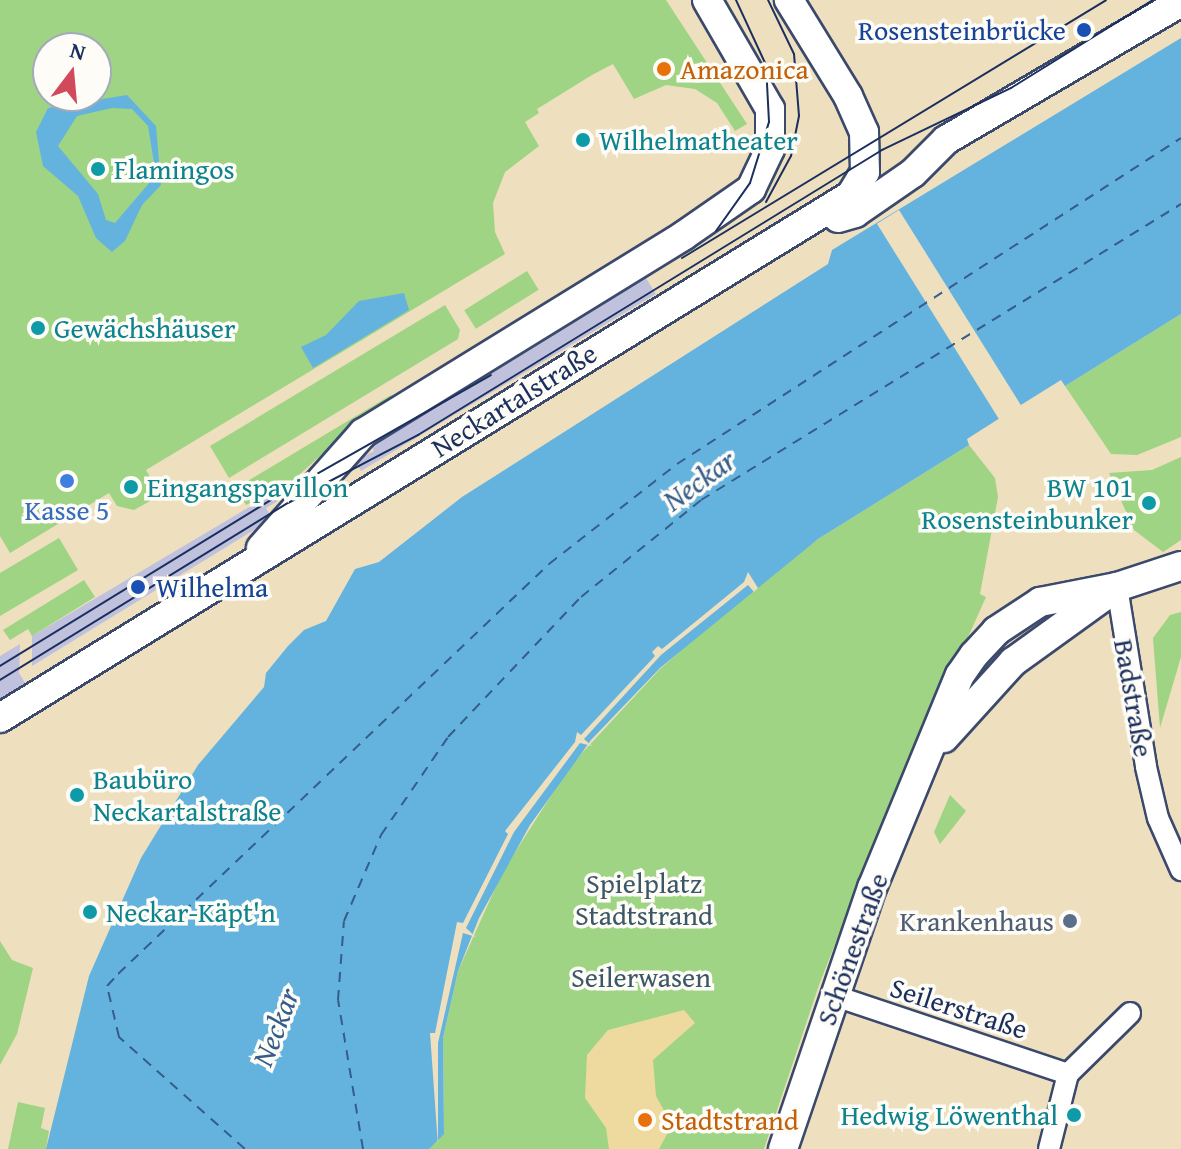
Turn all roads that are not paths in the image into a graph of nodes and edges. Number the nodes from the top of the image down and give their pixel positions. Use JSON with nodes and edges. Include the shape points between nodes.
{"nodes":[{"id":1,"x":707,"y":0,"type":"edge"},
{"id":2,"x":789,"y":0,"type":"edge"},
{"id":3,"x":1181,"y":2,"type":"edge"},
{"id":4,"x":803,"y":224,"type":"junction"},
{"id":5,"x":1181,"y":566,"type":"edge"},
{"id":6,"x":228,"y":581,"type":"junction"},
{"id":7,"x":1117,"y":587,"type":"junction"},
{"id":8,"x":38,"y":698,"type":"junction"},
{"id":9,"x":0,"y":718,"type":"edge"},
{"id":10,"x":0,"y":728,"type":"edge"},
{"id":11,"x":931,"y":753,"type":"junction"},
{"id":12,"x":1175,"y":845,"type":"edge"},
{"id":13,"x":1181,"y":870,"type":"edge"},
{"id":14,"x":832,"y":995,"type":"junction"},
{"id":15,"x":1130,"y":1013,"type":"dead end"},
{"id":16,"x":1068,"y":1074,"type":"junction"},
{"id":17,"x":783,"y":1149,"type":"edge"},
{"id":18,"x":1049,"y":1149,"type":"edge"}],
"edges":[{"from":1,"to":6,"type":"main road","name":"Neckartalstraße","via":[[770,109],[764,167],[742,197],[363,433]]},
{"from":2,"to":4,"type":"main road","name":"Neckartalstraße","via":[[848,96],[867,145],[865,172],[856,189]]},
{"from":3,"to":4,"type":"main road","name":"Neckartalstraße","via":[[946,140],[901,181],[849,216]]},
{"from":4,"to":6,"type":"main road","name":"Neckartalstraße"},
{"from":5,"to":7,"type":"main road"},
{"from":6,"to":8,"type":"main road","name":"Neckartalstraße"},
{"from":7,"to":11,"type":"main road","name":"Schönestraße","via":[[1013,662]]},
{"from":7,"to":11,"type":"main road","name":"Schönestraße","via":[[1064,594],[1027,609],[985,641],[960,675]]},
{"from":7,"to":12,"type":"street","name":"Badstraße","via":[[1135,718]]},
{"from":8,"to":9,"type":"main road","name":"Neckartalstraße"},
{"from":8,"to":10,"type":"main road","name":"Neckartalstraße"},
{"from":11,"to":14,"type":"main road","name":"Schönestraße"},
{"from":12,"to":13,"type":"street","name":"Badstraße"},
{"from":14,"to":16,"type":"street","name":"Seilerstraße"},
{"from":14,"to":17,"type":"main road","name":"Schönestraße"},
{"from":15,"to":16,"type":"street"},
{"from":16,"to":18,"type":"street"}]}
